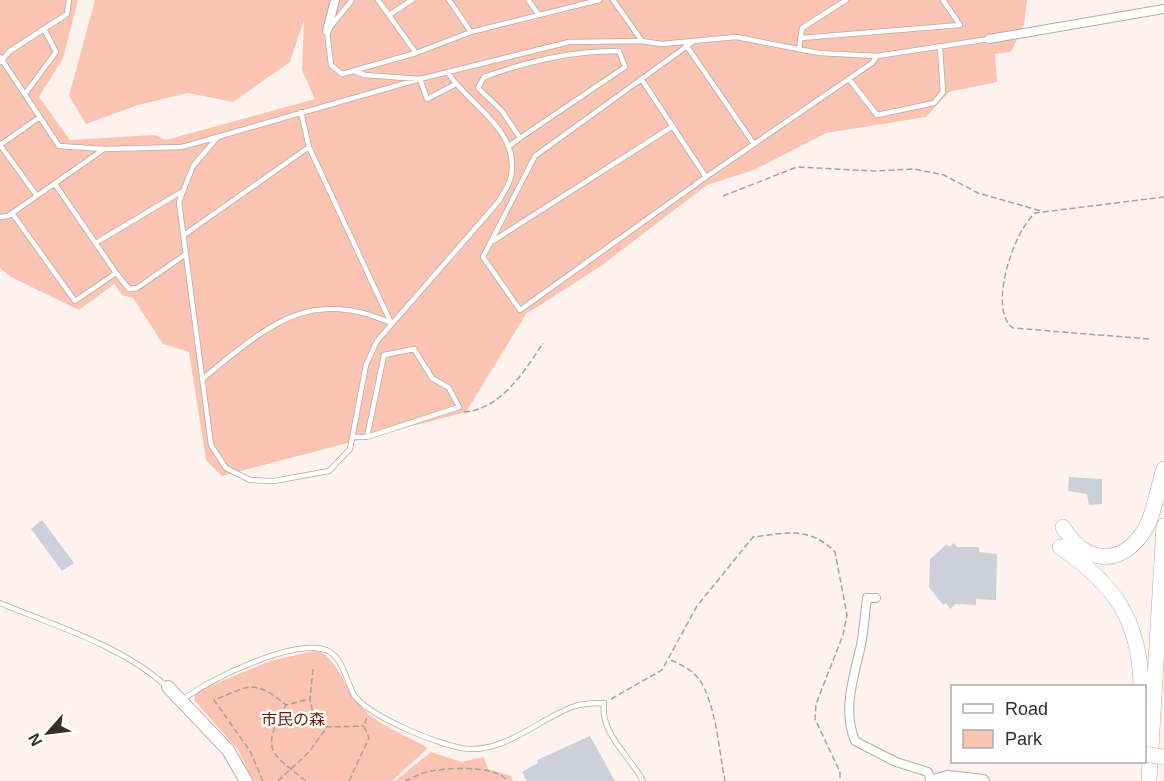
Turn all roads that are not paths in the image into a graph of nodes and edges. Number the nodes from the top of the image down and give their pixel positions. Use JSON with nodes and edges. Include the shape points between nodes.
{"nodes":[{"id":1,"x":69,"y":0,"type":"edge"},
{"id":2,"x":335,"y":0,"type":"edge"},
{"id":3,"x":352,"y":0,"type":"edge"},
{"id":4,"x":378,"y":0,"type":"edge"},
{"id":5,"x":412,"y":0,"type":"edge"},
{"id":6,"x":449,"y":0,"type":"edge"},
{"id":7,"x":528,"y":0,"type":"edge"},
{"id":8,"x":599,"y":0,"type":"edge"},
{"id":9,"x":613,"y":0,"type":"edge"},
{"id":10,"x":846,"y":0,"type":"edge"},
{"id":11,"x":943,"y":0,"type":"edge"},
{"id":12,"x":1161,"y":10,"type":"edge"},
{"id":13,"x":389,"y":15,"type":"junction"},
{"id":14,"x":539,"y":15,"type":"junction"},
{"id":15,"x":44,"y":29,"type":"junction"},
{"id":16,"x":327,"y":31,"type":"junction"},
{"id":17,"x":471,"y":32,"type":"junction"},
{"id":18,"x":801,"y":38,"type":"junction"},
{"id":19,"x":990,"y":39,"type":"joint"},
{"id":20,"x":642,"y":41,"type":"junction"},
{"id":21,"x":685,"y":44,"type":"junction"},
{"id":22,"x":940,"y":48,"type":"junction"},
{"id":23,"x":799,"y":49,"type":"junction"},
{"id":24,"x":416,"y":53,"type":"junction"},
{"id":25,"x":877,"y":56,"type":"junction"},
{"id":26,"x":1,"y":60,"type":"edge"},
{"id":27,"x":355,"y":71,"type":"junction"},
{"id":28,"x":448,"y":73,"type":"junction"},
{"id":29,"x":420,"y":79,"type":"junction"},
{"id":30,"x":849,"y":79,"type":"junction"},
{"id":31,"x":642,"y":80,"type":"junction"},
{"id":32,"x":456,"y":84,"type":"junction"},
{"id":33,"x":25,"y":94,"type":"junction"},
{"id":34,"x":301,"y":112,"type":"junction"},
{"id":35,"x":40,"y":117,"type":"junction"},
{"id":36,"x":673,"y":126,"type":"junction"},
{"id":37,"x":218,"y":138,"type":"junction"},
{"id":38,"x":520,"y":138,"type":"junction"},
{"id":39,"x":754,"y":144,"type":"junction"},
{"id":40,"x":0,"y":145,"type":"edge"},
{"id":41,"x":309,"y":147,"type":"junction"},
{"id":42,"x":508,"y":147,"type":"junction"},
{"id":43,"x":104,"y":149,"type":"junction"},
{"id":44,"x":706,"y":177,"type":"junction"},
{"id":45,"x":55,"y":184,"type":"junction"},
{"id":46,"x":181,"y":192,"type":"junction"},
{"id":47,"x":37,"y":196,"type":"junction"},
{"id":48,"x":12,"y":213,"type":"junction"},
{"id":49,"x":0,"y":217,"type":"edge"},
{"id":50,"x":184,"y":235,"type":"junction"},
{"id":51,"x":99,"y":241,"type":"dead end"},
{"id":52,"x":491,"y":242,"type":"junction"},
{"id":53,"x":186,"y":254,"type":"junction"},
{"id":54,"x":116,"y":273,"type":"junction"},
{"id":55,"x":390,"y":323,"type":"junction"},
{"id":56,"x":202,"y":379,"type":"junction"},
{"id":57,"x":353,"y":437,"type":"junction"},
{"id":58,"x":367,"y":437,"type":"junction"},
{"id":59,"x":1164,"y":469,"type":"edge"},
{"id":60,"x":1164,"y":526,"type":"edge"},
{"id":61,"x":1063,"y":527,"type":"dead end"},
{"id":62,"x":1060,"y":547,"type":"dead end"},
{"id":63,"x":876,"y":598,"type":"dead end"},
{"id":64,"x":0,"y":603,"type":"edge"},
{"id":65,"x":1141,"y":685,"type":"edge"},
{"id":66,"x":168,"y":687,"type":"joint"},
{"id":67,"x":183,"y":700,"type":"junction"},
{"id":68,"x":1146,"y":744,"type":"edge"},
{"id":69,"x":1164,"y":747,"type":"edge"},
{"id":70,"x":1146,"y":754,"type":"edge"},
{"id":71,"x":1164,"y":757,"type":"edge"},
{"id":72,"x":1142,"y":763,"type":"edge"},
{"id":73,"x":246,"y":781,"type":"edge"},
{"id":74,"x":643,"y":781,"type":"edge"},
{"id":75,"x":932,"y":781,"type":"edge"},
{"id":76,"x":983,"y":781,"type":"edge"},
{"id":77,"x":1143,"y":781,"type":"edge"},
{"id":78,"x":1149,"y":781,"type":"edge"}],
"edges":[{"from":1,"to":15,"type":"lane","via":[[67,14]]},
{"from":2,"to":16,"type":"street"},
{"from":3,"to":16,"type":"lane"},
{"from":4,"to":13,"type":"lane"},
{"from":5,"to":13,"type":"lane"},
{"from":6,"to":17,"type":"lane"},
{"from":7,"to":14,"type":"lane"},
{"from":8,"to":14,"type":"lane"},
{"from":9,"to":20,"type":"lane"},
{"from":10,"to":18,"type":"lane","via":[[802,28]]},
{"from":11,"to":18,"type":"lane","via":[[960,25]]},
{"from":12,"to":19,"type":"street"},
{"from":13,"to":24,"type":"lane"},
{"from":14,"to":17,"type":"lane"},
{"from":15,"to":26,"type":"lane"},
{"from":15,"to":33,"type":"lane","via":[[56,52]]},
{"from":16,"to":27,"type":"lane","via":[[331,65],[342,74]]},
{"from":17,"to":24,"type":"lane"},
{"from":18,"to":23,"type":"lane"},
{"from":19,"to":22,"type":"lane"},
{"from":20,"to":21,"type":"lane"},
{"from":20,"to":28,"type":"lane","via":[[569,42]]},
{"from":21,"to":23,"type":"lane","via":[[736,37]]},
{"from":21,"to":31,"type":"lane"},
{"from":21,"to":39,"type":"lane"},
{"from":22,"to":25,"type":"lane"},
{"from":22,"to":30,"type":"lane","via":[[943,92],[934,103],[877,115]]},
{"from":23,"to":25,"type":"lane"},
{"from":24,"to":27,"type":"lane"},
{"from":25,"to":30,"type":"lane"},
{"from":26,"to":33,"type":"lane"},
{"from":27,"to":29,"type":"lane"},
{"from":28,"to":29,"type":"lane"},
{"from":28,"to":32,"type":"lane"},
{"from":29,"to":32,"type":"lane","via":[[427,99]]},
{"from":29,"to":34,"type":"lane"},
{"from":30,"to":39,"type":"lane"},
{"from":31,"to":36,"type":"lane"},
{"from":31,"to":52,"type":"lane","via":[[535,156]]},
{"from":32,"to":42,"type":"lane","via":[[490,117]]},
{"from":33,"to":35,"type":"lane"},
{"from":34,"to":37,"type":"lane"},
{"from":34,"to":41,"type":"lane"},
{"from":35,"to":40,"type":"lane"},
{"from":35,"to":43,"type":"lane","via":[[59,146]]},
{"from":36,"to":44,"type":"lane"},
{"from":36,"to":52,"type":"lane"},
{"from":37,"to":43,"type":"lane","via":[[182,147]]},
{"from":37,"to":46,"type":"lane","via":[[193,166]]},
{"from":38,"to":38,"type":"lane","via":[[625,67],[619,51],[578,51],[484,77],[477,88],[502,111]]},
{"from":38,"to":42,"type":"lane"},
{"from":39,"to":44,"type":"lane"},
{"from":40,"to":47,"type":"lane"},
{"from":41,"to":50,"type":"lane"},
{"from":41,"to":55,"type":"lane"},
{"from":42,"to":55,"type":"lane","via":[[511,177],[500,201]]},
{"from":43,"to":45,"type":"lane"},
{"from":44,"to":52,"type":"lane","via":[[520,310],[483,257]]},
{"from":45,"to":47,"type":"lane"},
{"from":45,"to":54,"type":"lane"},
{"from":46,"to":50,"type":"lane"},
{"from":46,"to":51,"type":"lane"},
{"from":47,"to":48,"type":"lane"},
{"from":48,"to":49,"type":"lane"},
{"from":48,"to":54,"type":"lane","via":[[75,301]]},
{"from":50,"to":53,"type":"lane"},
{"from":53,"to":54,"type":"lane","via":[[137,288],[129,289]]},
{"from":53,"to":56,"type":"lane"},
{"from":55,"to":56,"type":"lane","via":[[336,307],[280,321]]},
{"from":55,"to":57,"type":"lane","via":[[366,365]]},
{"from":56,"to":57,"type":"lane","via":[[211,445],[226,468],[250,480],[274,481],[329,471],[350,449]]},
{"from":57,"to":58,"type":"lane"},
{"from":58,"to":58,"type":"lane","via":[[459,407],[449,388],[432,378],[414,349],[384,355]]},
{"from":59,"to":61,"type":"highway","via":[[1144,531],[1125,550],[1113,556],[1084,553]]},
{"from":60,"to":78,"type":"highway"},
{"from":62,"to":65,"type":"highway","via":[[1096,574],[1125,611],[1137,646]]},
{"from":63,"to":75,"type":"street","via":[[867,598],[861,645],[850,682],[849,726],[855,741],[896,762],[928,772]]},
{"from":64,"to":66,"type":"lane","via":[[105,647]]},
{"from":66,"to":67,"type":"street"},
{"from":67,"to":73,"type":"street","via":[[228,750]]},
{"from":67,"to":74,"type":"lane","via":[[195,689],[270,656],[315,646],[337,659],[355,696],[369,711],[453,746],[470,749],[500,744],[572,707],[604,703],[603,713],[621,754],[634,764]]},
{"from":68,"to":69,"type":"highway"},
{"from":70,"to":71,"type":"highway","bridge":true},
{"from":72,"to":77,"type":"highway"},
{"from":75,"to":76,"type":"street","via":[[948,777]]}]}
